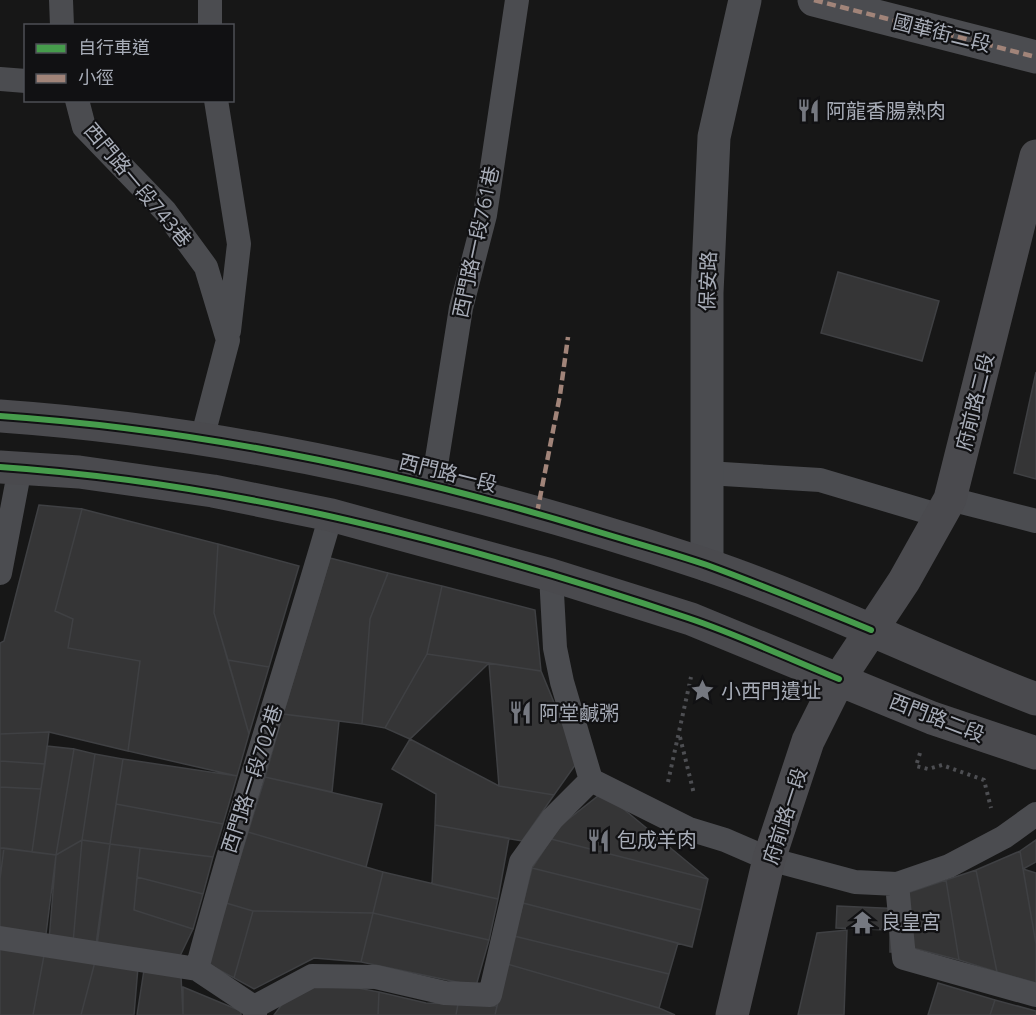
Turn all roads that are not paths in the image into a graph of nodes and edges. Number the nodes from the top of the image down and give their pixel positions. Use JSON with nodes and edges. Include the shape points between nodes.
{"nodes":[{"id":1,"x":61,"y":0,"type":"edge"},
{"id":2,"x":210,"y":0,"type":"edge"},
{"id":3,"x":517,"y":0,"type":"edge"},
{"id":4,"x":745,"y":0,"type":"edge"},
{"id":5,"x":814,"y":0,"type":"edge"},
{"id":6,"x":62,"y":24,"type":"edge"},
{"id":7,"x":210,"y":24,"type":"edge"},
{"id":8,"x":1036,"y":57,"type":"edge"},
{"id":9,"x":0,"y":79,"type":"edge"},
{"id":10,"x":24,"y":81,"type":"edge"},
{"id":11,"x":78,"y":102,"type":"edge"},
{"id":12,"x":216,"y":102,"type":"edge"},
{"id":13,"x":1035,"y":168,"type":"edge"},
{"id":14,"x":228,"y":340,"type":"junction"},
{"id":15,"x":0,"y":416,"type":"edge"},
{"id":16,"x":202,"y":440,"type":"junction"},
{"id":17,"x":10,"y":467,"type":"edge"},
{"id":18,"x":707,"y":473,"type":"junction"},
{"id":19,"x":433,"y":484,"type":"junction"},
{"id":20,"x":946,"y":508,"type":"junction"},
{"id":21,"x":331,"y":515,"type":"junction"},
{"id":22,"x":1036,"y":521,"type":"edge"},
{"id":23,"x":707,"y":565,"type":"junction"},
{"id":24,"x":0,"y":573,"type":"edge"},
{"id":25,"x":551,"y":575,"type":"junction"},
{"id":26,"x":872,"y":630,"type":"junction"},
{"id":27,"x":839,"y":679,"type":"junction"},
{"id":28,"x":1036,"y":699,"type":"edge"},
{"id":29,"x":1036,"y":753,"type":"edge"},
{"id":30,"x":591,"y":780,"type":"junction"},
{"id":31,"x":1036,"y":814,"type":"edge"},
{"id":32,"x":770,"y":859,"type":"junction"},
{"id":33,"x":897,"y":884,"type":"junction"},
{"id":34,"x":0,"y":938,"type":"edge"},
{"id":35,"x":197,"y":969,"type":"junction"},
{"id":36,"x":1036,"y":995,"type":"edge"},
{"id":37,"x":254,"y":1011,"type":"edge"},
{"id":38,"x":732,"y":1015,"type":"edge"}],
"edges":[{"from":1,"to":6,"type":"lane"},
{"from":2,"to":7,"type":"lane"},
{"from":3,"to":19,"type":"lane","name":"西門路一段761巷","via":[[485,215],[461,308]]},
{"from":4,"to":18,"type":"street","name":"保安路","via":[[714,137],[707,293]]},
{"from":5,"to":8,"type":"street","name":"國華街二段"},
{"from":9,"to":10,"type":"lane"},
{"from":11,"to":14,"type":"lane","name":"西門路一段743巷","via":[[84,127],[165,211],[206,267]]},
{"from":12,"to":14,"type":"lane","via":[[239,244]]},
{"from":13,"to":20,"type":"street","name":"府前路二段"},
{"from":14,"to":16,"type":"lane"},
{"from":15,"to":16,"type":"street","name":"西門路一段","via":[[96,423]]},
{"from":16,"to":19,"type":"street","name":"西門路一段"},
{"from":17,"to":21,"type":"street","via":[[79,472],[213,491]]},
{"from":17,"to":24,"type":"lane"},
{"from":18,"to":20,"type":"lane","via":[[820,480]]},
{"from":18,"to":23,"type":"street","name":"保安路"},
{"from":19,"to":23,"type":"street","name":"西門路一段"},
{"from":20,"to":22,"type":"lane"},
{"from":20,"to":26,"type":"street","name":"府前路二段"},
{"from":21,"to":25,"type":"street"},
{"from":21,"to":35,"type":"lane","name":"西門路一段702巷","via":[[228,853]]},
{"from":23,"to":26,"type":"street","name":"西門路一段"},
{"from":25,"to":27,"type":"street","via":[[691,619]]},
{"from":25,"to":30,"type":"lane","via":[[555,648]]},
{"from":26,"to":27,"type":"street","name":"府前路一段"},
{"from":26,"to":28,"type":"street"},
{"from":27,"to":29,"type":"street","name":"西門路二段","via":[[932,718]]},
{"from":27,"to":32,"type":"street","name":"府前路一段","via":[[808,741]]},
{"from":30,"to":32,"type":"lane","via":[[689,829]]},
{"from":30,"to":37,"type":"lane","via":[[552,819],[521,862],[490,995],[445,993],[375,977],[312,976]]},
{"from":31,"to":33,"type":"lane","via":[[1004,837],[949,866]]},
{"from":32,"to":33,"type":"lane","via":[[855,882]]},
{"from":32,"to":38,"type":"street","name":"府前路一段"},
{"from":33,"to":36,"type":"lane","via":[[904,958]]},
{"from":34,"to":35,"type":"lane"},
{"from":35,"to":37,"type":"lane"}]}
